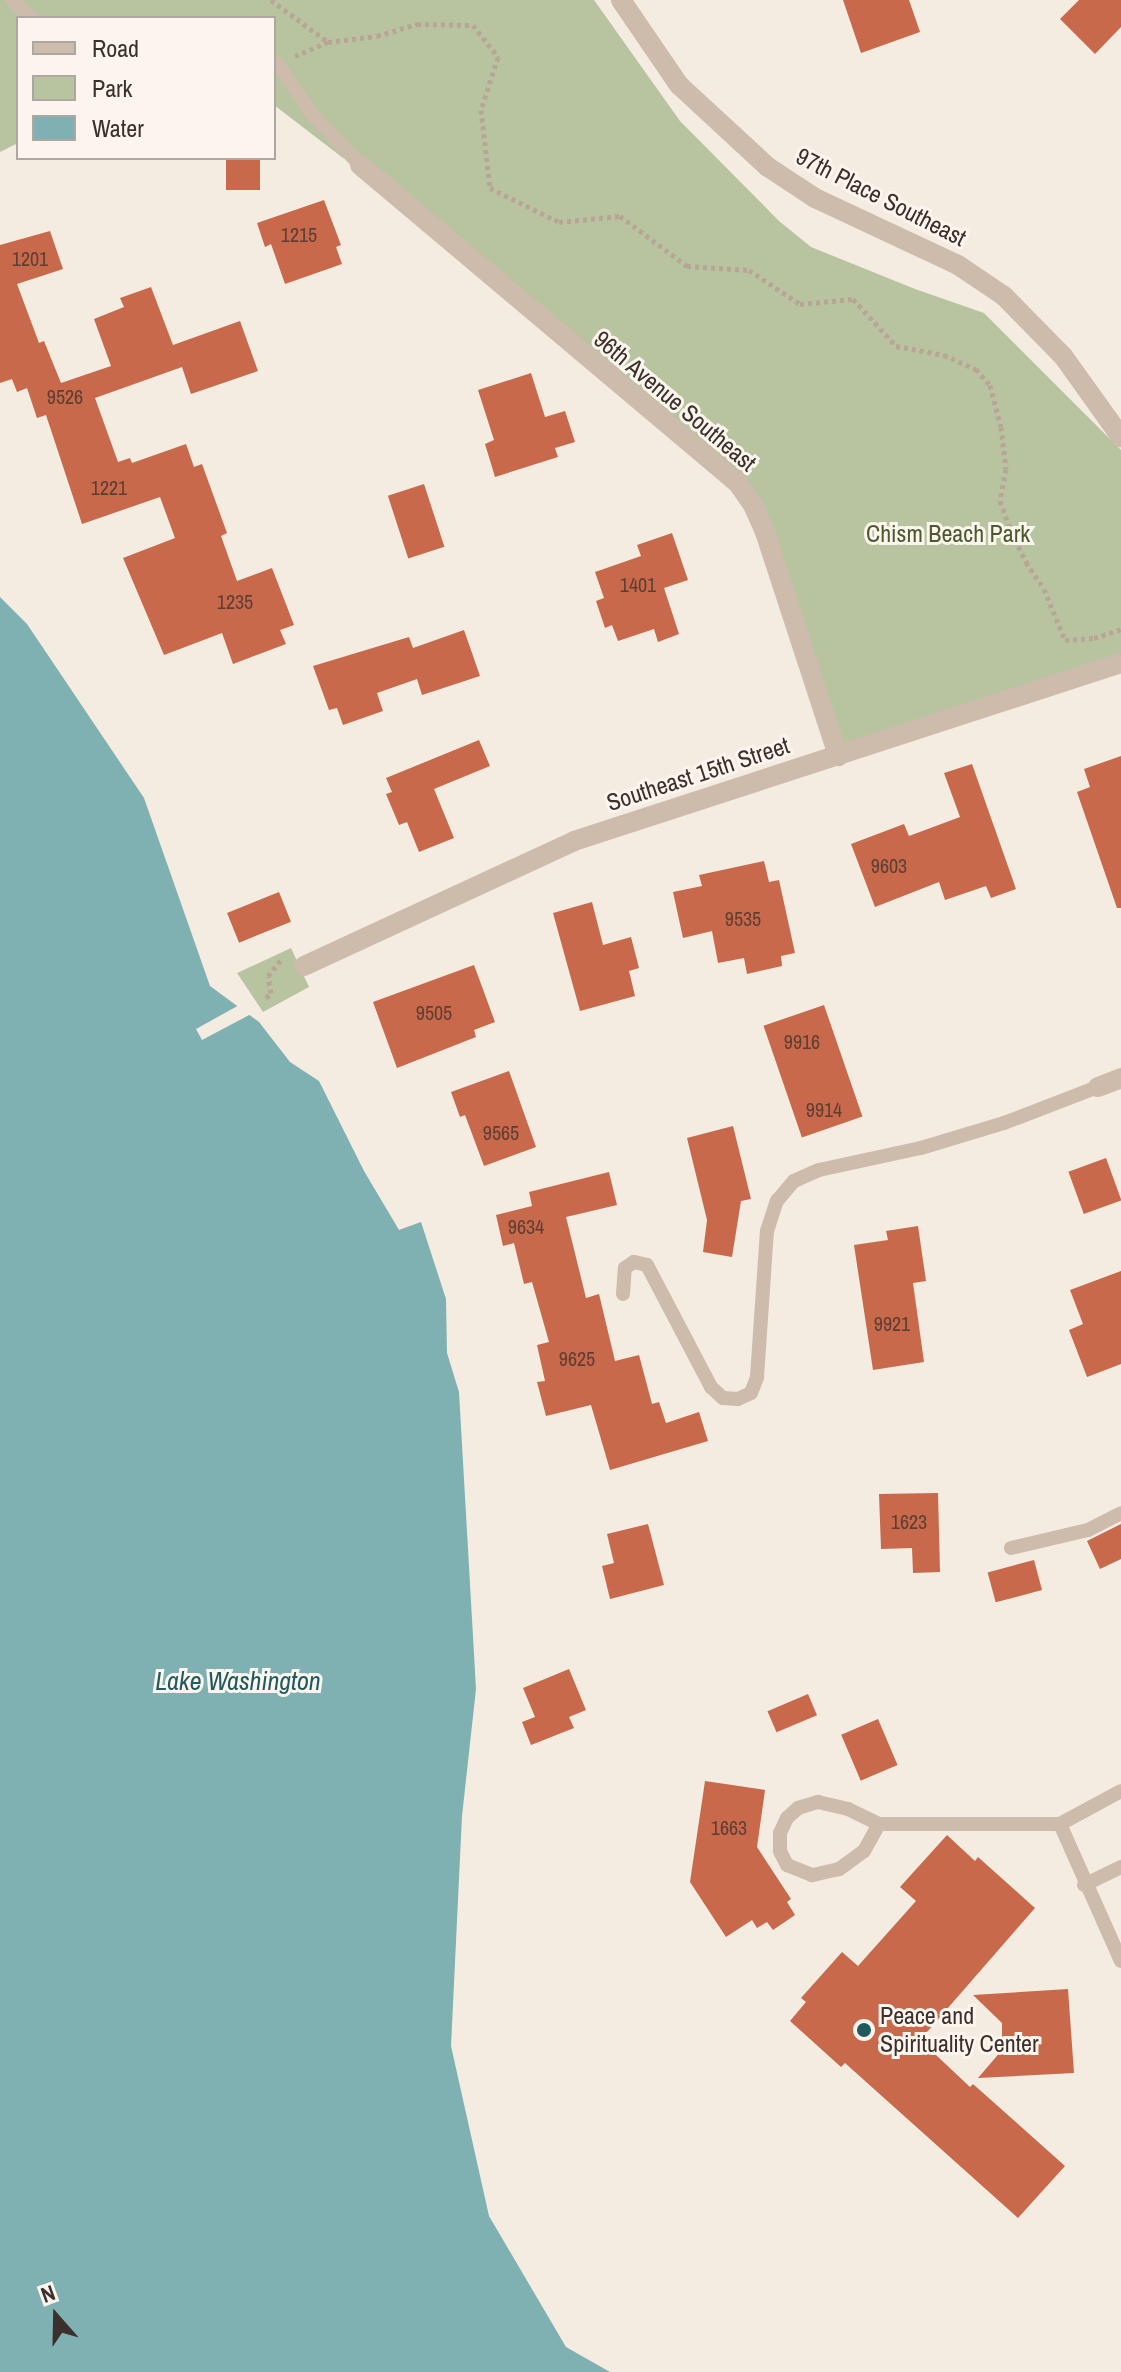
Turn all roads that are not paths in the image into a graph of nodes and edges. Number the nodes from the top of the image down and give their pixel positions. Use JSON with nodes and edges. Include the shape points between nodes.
{"nodes":[{"id":1,"x":12,"y":0,"type":"edge"},
{"id":2,"x":621,"y":0,"type":"edge"},
{"id":3,"x":29,"y":16,"type":"edge"},
{"id":4,"x":276,"y":64,"type":"edge"},
{"id":5,"x":360,"y":165,"type":"joint"},
{"id":6,"x":1121,"y":437,"type":"edge"},
{"id":7,"x":1121,"y":663,"type":"edge"},
{"id":8,"x":838,"y":756,"type":"junction"},
{"id":9,"x":304,"y":966,"type":"dead end"},
{"id":10,"x":1121,"y":1078,"type":"edge"},
{"id":11,"x":1098,"y":1087,"type":"joint"},
{"id":12,"x":623,"y":1294,"type":"dead end"},
{"id":13,"x":1121,"y":1513,"type":"edge"},
{"id":14,"x":1011,"y":1548,"type":"dead end"},
{"id":15,"x":1121,"y":1791,"type":"edge"},
{"id":16,"x":879,"y":1824,"type":"junction"},
{"id":17,"x":1060,"y":1824,"type":"junction"},
{"id":18,"x":1121,"y":1867,"type":"edge"},
{"id":19,"x":1084,"y":1885,"type":"junction"},
{"id":20,"x":1121,"y":1961,"type":"edge"}],
"edges":[{"from":1,"to":3,"type":"lane"},
{"from":2,"to":6,"type":"street","name":"97th Place Southeast","via":[[679,85],[768,167],[815,198],[958,265],[1004,296],[1063,356]]},
{"from":4,"to":5,"type":"lane","via":[[312,114]]},
{"from":5,"to":8,"type":"street","name":"96th Avenue Southeast","via":[[737,482],[765,532]]},
{"from":7,"to":8,"type":"street","name":"Southeast 15th Street"},
{"from":8,"to":9,"type":"street","name":"Southeast 15th Street","via":[[574,841]]},
{"from":10,"to":11,"type":"street"},
{"from":11,"to":12,"type":"lane","via":[[1004,1123],[794,1181],[777,1201],[767,1231],[757,1377],[751,1393],[738,1399],[723,1398],[711,1387],[647,1265],[634,1262],[625,1268]]},
{"from":13,"to":14,"type":"lane","via":[[1088,1530]]},
{"from":15,"to":17,"type":"lane"},
{"from":16,"to":16,"type":"lane","via":[[864,1851],[839,1869],[812,1875],[787,1865],[780,1851],[787,1818],[818,1802]]},
{"from":16,"to":17,"type":"lane"},
{"from":17,"to":19,"type":"lane"},
{"from":18,"to":19,"type":"lane"},
{"from":19,"to":20,"type":"lane"}]}
